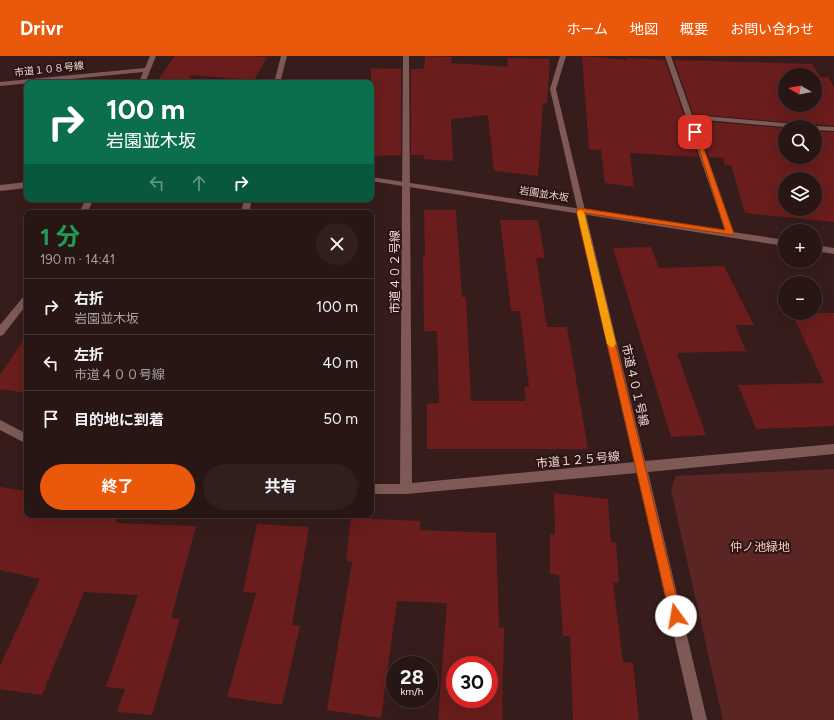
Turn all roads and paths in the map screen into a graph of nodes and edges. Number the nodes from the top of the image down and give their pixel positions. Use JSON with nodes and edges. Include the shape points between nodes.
{"nodes":[{"id":1,"x":153,"y":56,"type":"edge"},
{"id":2,"x":284,"y":56,"type":"edge"},
{"id":3,"x":406,"y":56,"type":"edge"},
{"id":4,"x":563,"y":56,"type":"edge"},
{"id":5,"x":668,"y":56,"type":"edge"},
{"id":6,"x":148,"y":70,"type":"junction"},
{"id":7,"x":42,"y":80,"type":"edge"},
{"id":8,"x":143,"y":80,"type":"edge"},
{"id":9,"x":278,"y":80,"type":"edge"},
{"id":10,"x":24,"y":82,"type":"edge"},
{"id":11,"x":0,"y":84,"type":"edge"},
{"id":12,"x":690,"y":117,"type":"junction"},
{"id":13,"x":778,"y":125,"type":"edge"},
{"id":14,"x":822,"y":128,"type":"edge"},
{"id":15,"x":834,"y":129,"type":"edge"},
{"id":16,"x":374,"y":179,"type":"edge"},
{"id":17,"x":407,"y":183,"type":"junction"},
{"id":18,"x":24,"y":185,"type":"edge"},
{"id":19,"x":0,"y":188,"type":"edge"},
{"id":20,"x":580,"y":210,"type":"junction"},
{"id":21,"x":730,"y":234,"type":"junction"},
{"id":22,"x":778,"y":242,"type":"edge"},
{"id":23,"x":822,"y":249,"type":"edge"},
{"id":24,"x":834,"y":251,"type":"edge"},
{"id":25,"x":24,"y":302,"type":"edge"},
{"id":26,"x":0,"y":332,"type":"edge"},
{"id":27,"x":0,"y":425,"type":"edge"},
{"id":28,"x":24,"y":437,"type":"edge"},
{"id":29,"x":834,"y":448,"type":"edge"},
{"id":30,"x":641,"y":468,"type":"junction"},
{"id":31,"x":374,"y":489,"type":"edge"},
{"id":32,"x":406,"y":489,"type":"junction"},
{"id":33,"x":700,"y":720,"type":"edge"}],
"edges":[{"from":1,"to":6,"type":"street"},
{"from":2,"to":9,"type":"street"},
{"from":3,"to":17,"type":"street","name":"市道４０２号線"},
{"from":4,"to":20,"type":"street","name":"市道４０１号線","via":[[553,89]]},
{"from":5,"to":12,"type":"street"},
{"from":6,"to":7,"type":"street","name":"市道１０８号線"},
{"from":6,"to":8,"type":"street"},
{"from":10,"to":11,"type":"street","name":"市道１０８号線"},
{"from":12,"to":13,"type":"street"},
{"from":12,"to":21,"type":"street"},
{"from":14,"to":15,"type":"street"},
{"from":16,"to":17,"type":"street","name":"岩園並木坂"},
{"from":17,"to":20,"type":"street","name":"岩園並木坂"},
{"from":17,"to":32,"type":"street","name":"市道４０２号線"},
{"from":18,"to":19,"type":"street"},
{"from":20,"to":21,"type":"street","name":"岩園並木坂"},
{"from":20,"to":30,"type":"street","name":"市道４０１号線"},
{"from":21,"to":22,"type":"street","name":"岩園並木坂"},
{"from":23,"to":24,"type":"street"},
{"from":25,"to":26,"type":"street"},
{"from":27,"to":28,"type":"street"},
{"from":29,"to":30,"type":"street","name":"市道１２５号線"},
{"from":30,"to":32,"type":"street","name":"市道１２５号線"},
{"from":30,"to":33,"type":"street","name":"市道４０１号線"},
{"from":31,"to":32,"type":"street","name":"市道１２５号線"}]}
